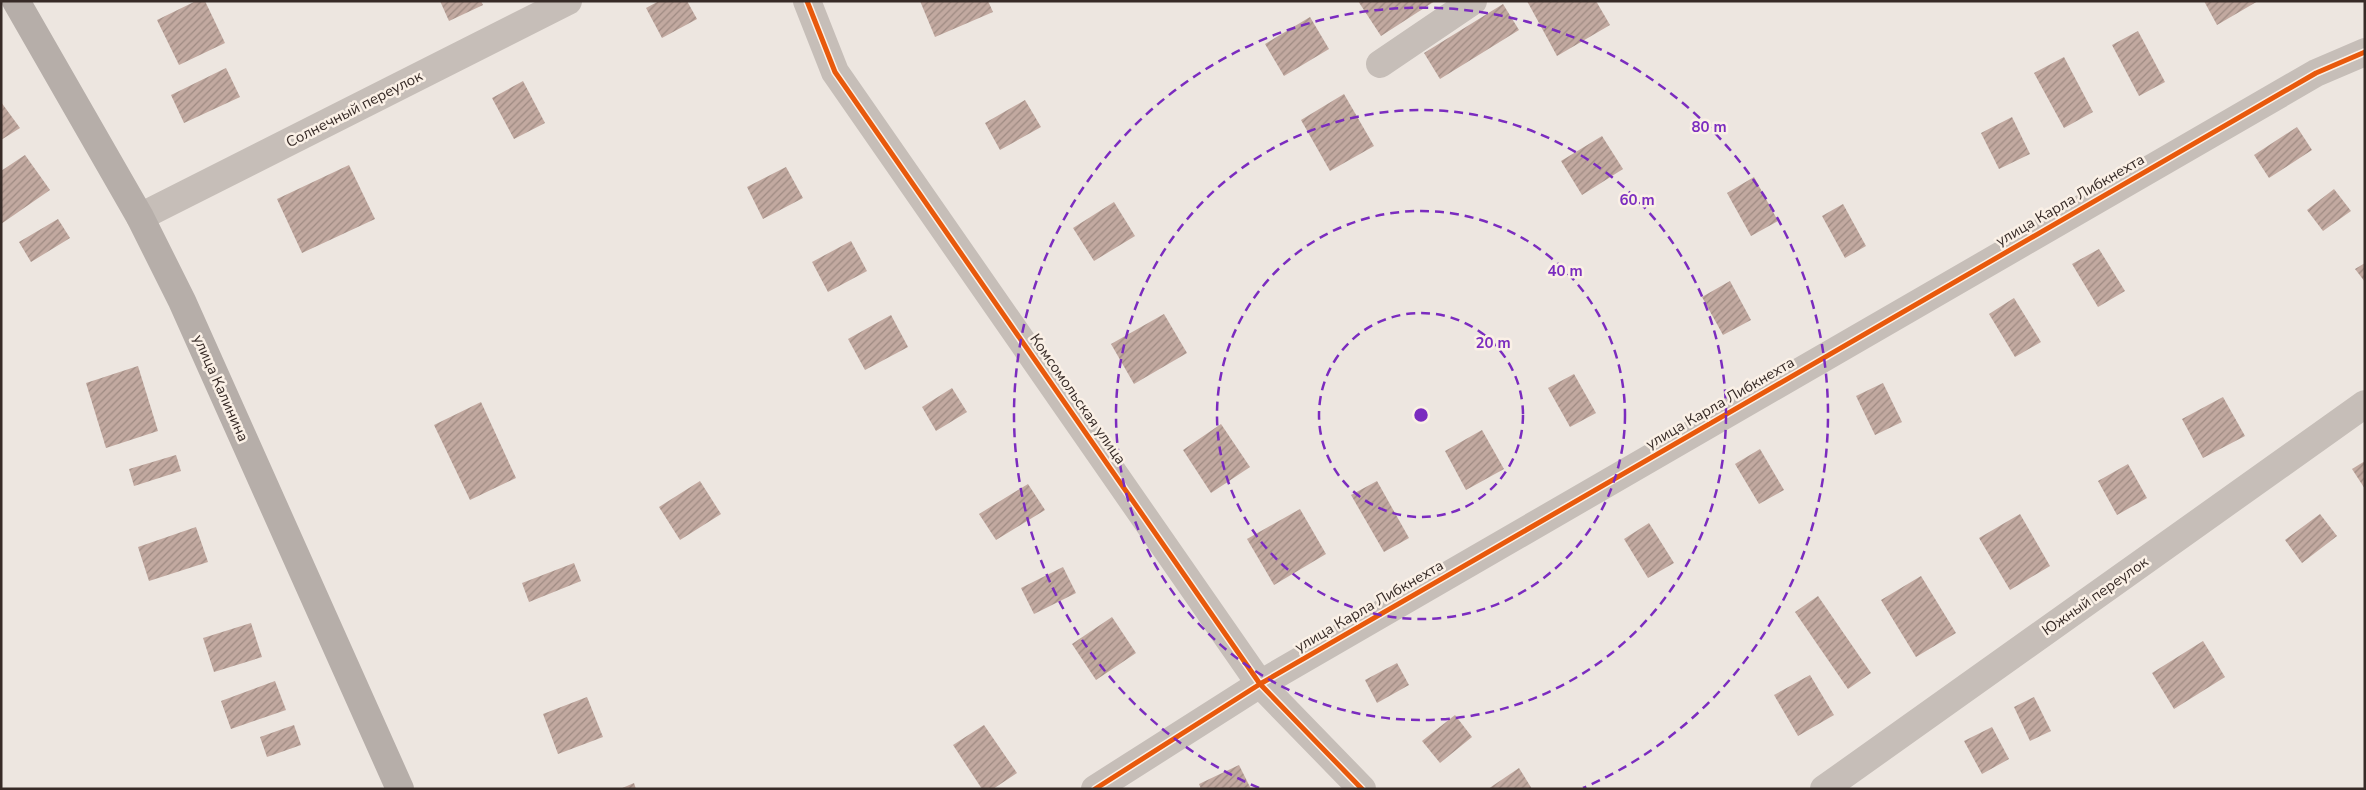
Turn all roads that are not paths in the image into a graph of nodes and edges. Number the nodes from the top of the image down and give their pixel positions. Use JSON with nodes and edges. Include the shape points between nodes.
{"nodes":[{"id":1,"x":16,"y":1,"type":"edge"},
{"id":2,"x":568,"y":1,"type":"edge"},
{"id":3,"x":807,"y":1,"type":"edge"},
{"id":4,"x":1473,"y":1,"type":"edge"},
{"id":5,"x":2365,"y":52,"type":"edge"},
{"id":6,"x":1380,"y":64,"type":"dead end"},
{"id":7,"x":140,"y":217,"type":"junction"},
{"id":8,"x":2365,"y":404,"type":"edge"},
{"id":9,"x":1260,"y":684,"type":"junction"},
{"id":10,"x":400,"y":789,"type":"edge"},
{"id":11,"x":1095,"y":789,"type":"edge"},
{"id":12,"x":1362,"y":789,"type":"edge"},
{"id":13,"x":1824,"y":789,"type":"edge"}],
"edges":[{"from":1,"to":7,"type":"street","name":"улица Калинина"},
{"from":2,"to":7,"type":"street","name":"Солнечный переулок"},
{"from":3,"to":9,"type":"street","name":"Комсомольская улица","via":[[835,72]]},
{"from":4,"to":6,"type":"street"},
{"from":5,"to":9,"type":"street","name":"улица Карла Либкнехта","via":[[2316,73]]},
{"from":7,"to":10,"type":"street","name":"улица Калинина","via":[[182,301]]},
{"from":8,"to":13,"type":"street","name":"Южный переулок"},
{"from":9,"to":11,"type":"street","name":"улица Карла Либкнехта"},
{"from":9,"to":12,"type":"street","name":"Комсомольская улица"}]}
